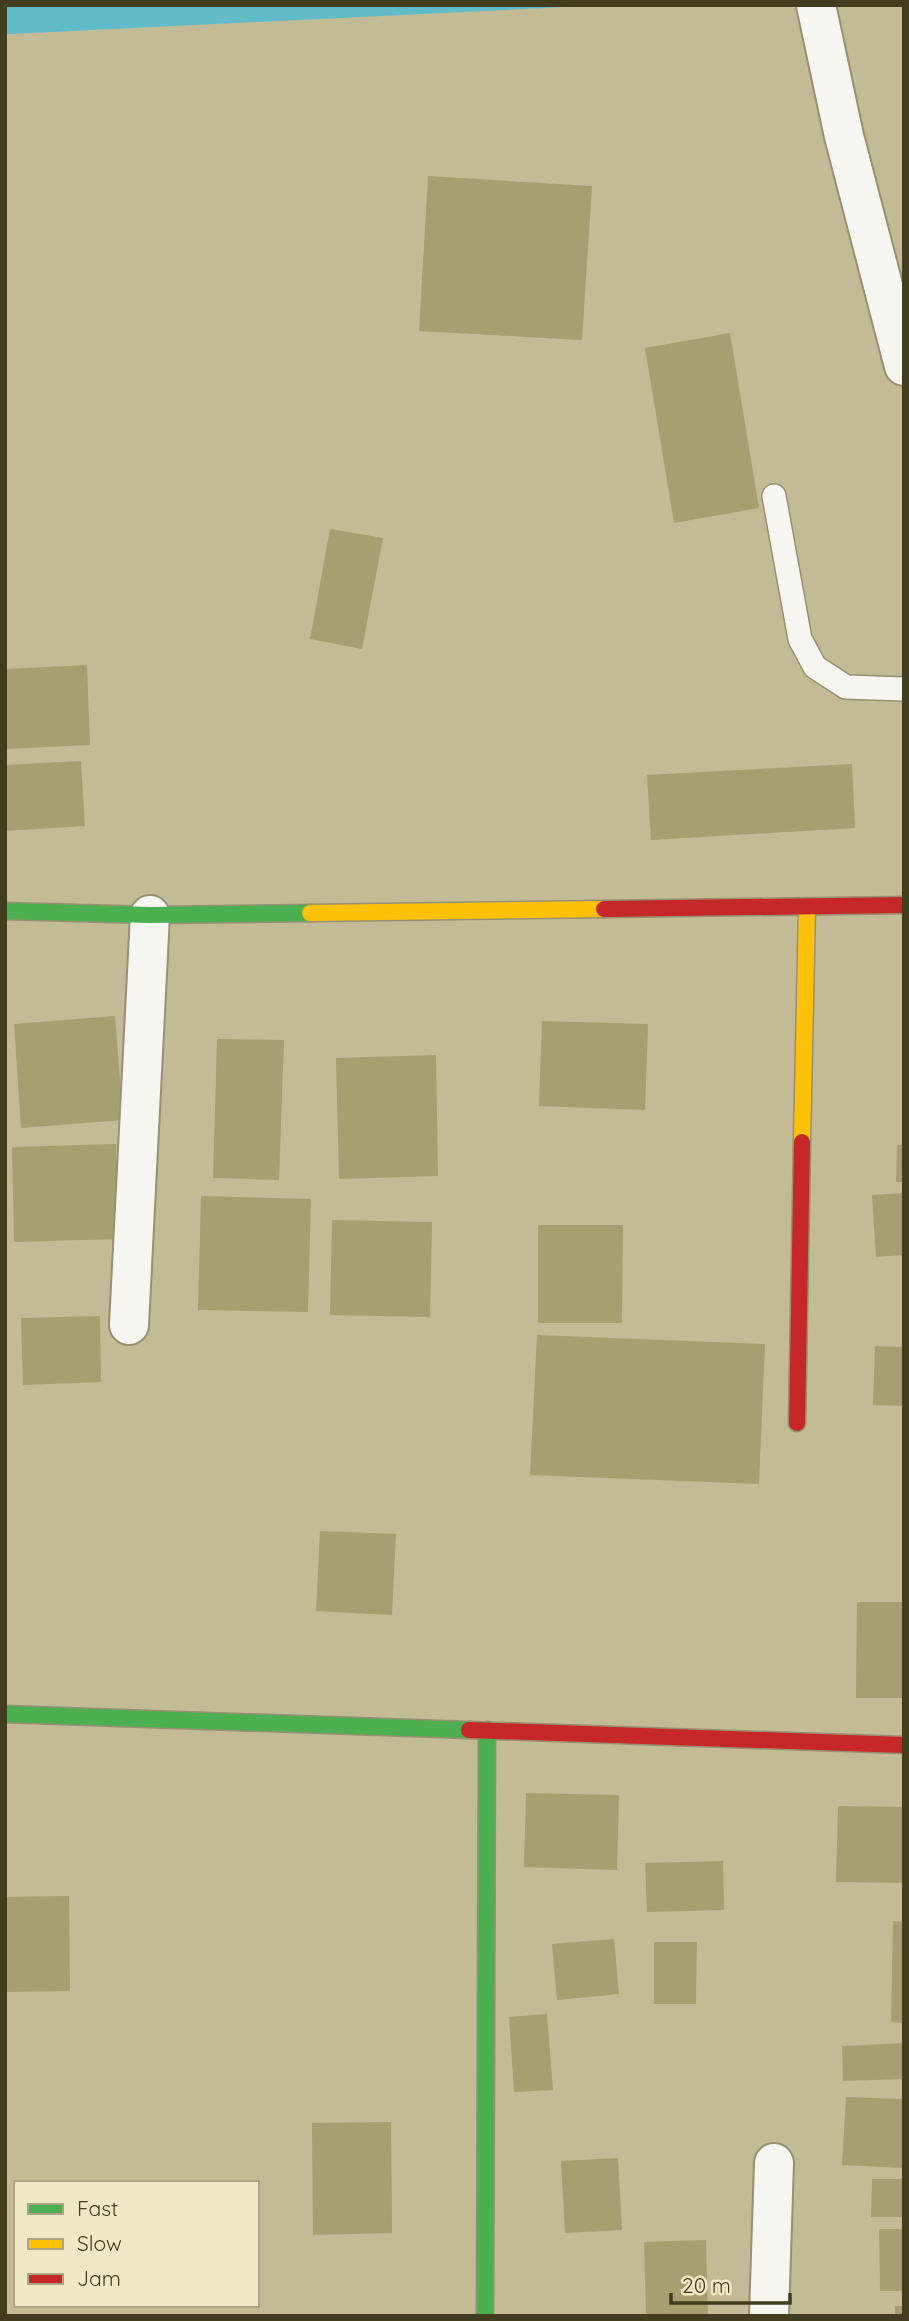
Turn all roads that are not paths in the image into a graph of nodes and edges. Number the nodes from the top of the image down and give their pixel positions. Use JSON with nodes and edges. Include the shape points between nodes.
{"nodes":[{"id":1,"x":816,"y":5,"type":"edge"},
{"id":2,"x":904,"y":366,"type":"edge"},
{"id":3,"x":774,"y":496,"type":"dead end"},
{"id":4,"x":904,"y":689,"type":"edge"},
{"id":5,"x":904,"y":905,"type":"edge"},
{"id":6,"x":807,"y":906,"type":"junction"},
{"id":7,"x":5,"y":911,"type":"edge"},
{"id":8,"x":150,"y":915,"type":"junction"},
{"id":9,"x":129,"y":1325,"type":"dead end"},
{"id":10,"x":797,"y":1423,"type":"dead end"},
{"id":11,"x":5,"y":1714,"type":"edge"},
{"id":12,"x":487,"y":1730,"type":"junction"},
{"id":13,"x":904,"y":1745,"type":"edge"},
{"id":14,"x":774,"y":2162,"type":"dead end"},
{"id":15,"x":485,"y":2316,"type":"edge"},
{"id":16,"x":769,"y":2316,"type":"edge"}],
"edges":[{"from":1,"to":2,"type":"street","via":[[844,136]]},
{"from":3,"to":4,"type":"lane","via":[[800,639],[815,667],[846,687]]},
{"from":5,"to":6,"type":"street"},
{"from":6,"to":8,"type":"street"},
{"from":6,"to":10,"type":"street"},
{"from":7,"to":8,"type":"street"},
{"from":8,"to":9,"type":"street"},
{"from":11,"to":12,"type":"street"},
{"from":12,"to":13,"type":"street"},
{"from":12,"to":15,"type":"street"},
{"from":14,"to":16,"type":"street"}]}
